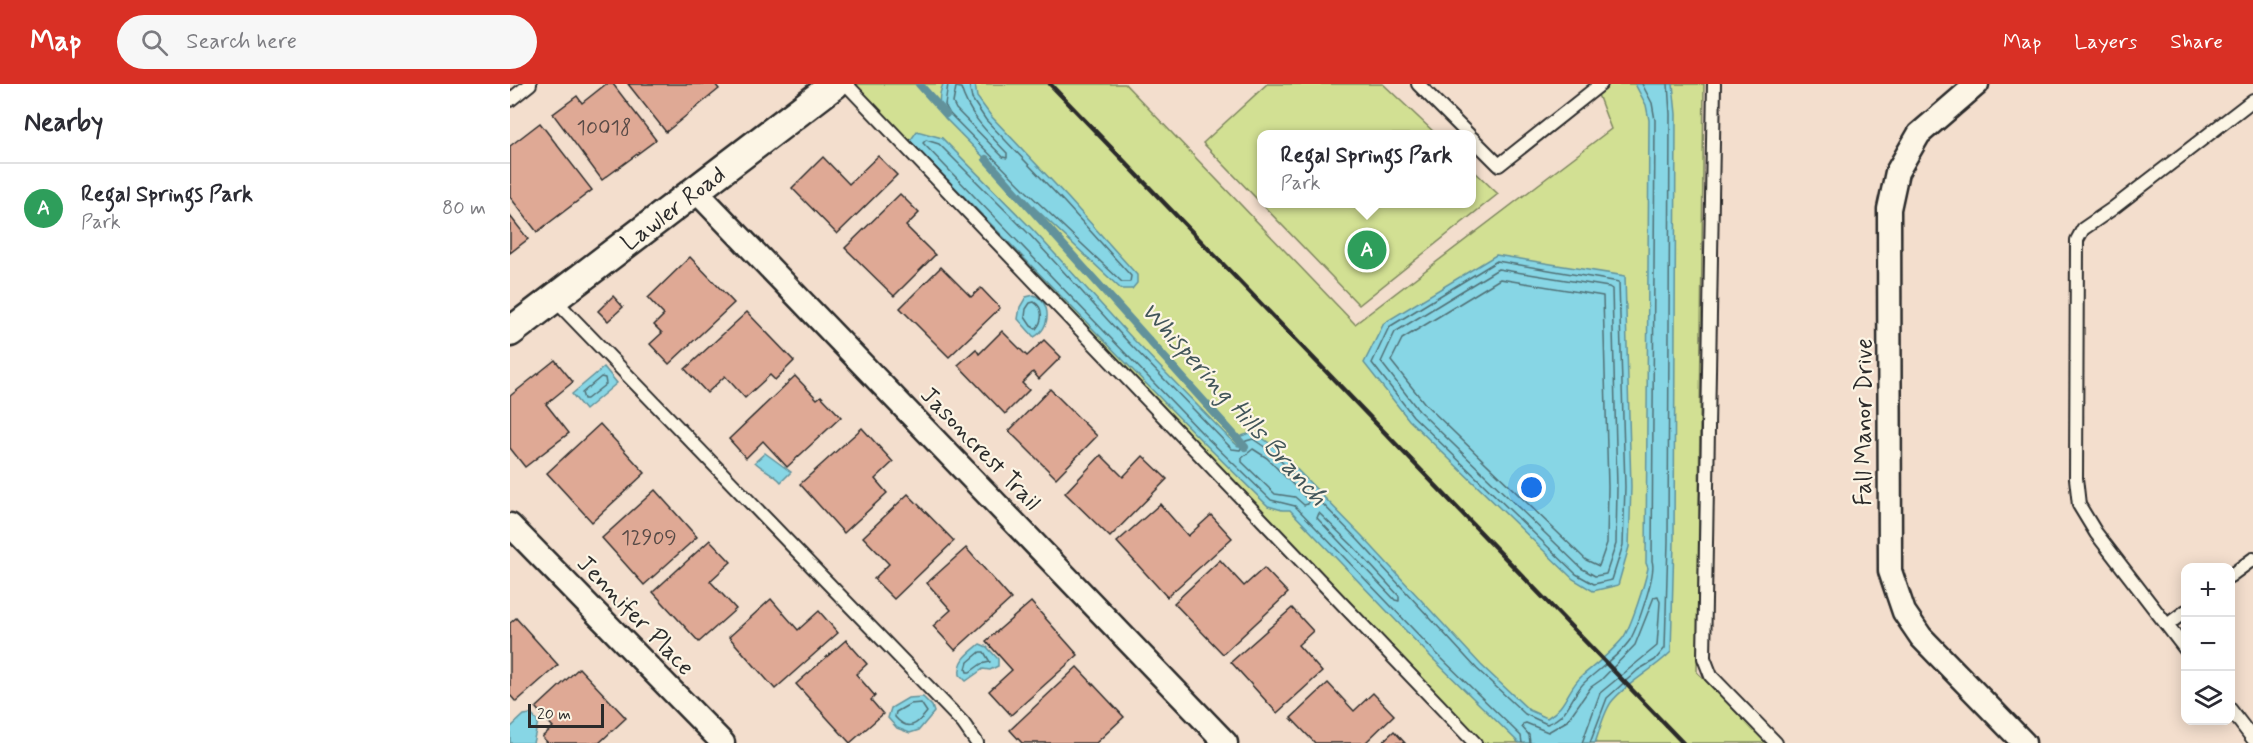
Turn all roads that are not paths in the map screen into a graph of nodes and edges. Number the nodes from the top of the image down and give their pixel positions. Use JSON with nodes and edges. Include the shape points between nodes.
{"nodes":[{"id":1,"x":530,"y":84,"type":"edge"},
{"id":2,"x":835,"y":84,"type":"edge"},
{"id":3,"x":846,"y":84,"type":"edge"},
{"id":4,"x":1418,"y":84,"type":"edge"},
{"id":5,"x":1601,"y":84,"type":"edge"},
{"id":6,"x":1714,"y":84,"type":"edge"},
{"id":7,"x":1977,"y":84,"type":"edge"},
{"id":8,"x":2253,"y":99,"type":"edge"},
{"id":9,"x":510,"y":100,"type":"edge"},
{"id":10,"x":1463,"y":130,"type":"edge"},
{"id":11,"x":1476,"y":142,"type":"edge"},
{"id":12,"x":696,"y":191,"type":"junction"},
{"id":13,"x":554,"y":299,"type":"junction"},
{"id":14,"x":510,"y":332,"type":"edge"},
{"id":15,"x":510,"y":525,"type":"edge"},
{"id":16,"x":2253,"y":559,"type":"edge"},
{"id":17,"x":2235,"y":572,"type":"edge"},
{"id":18,"x":2181,"y":615,"type":"edge"},
{"id":19,"x":2167,"y":625,"type":"junction"},
{"id":20,"x":2181,"y":643,"type":"edge"},
{"id":21,"x":2235,"y":716,"type":"edge"},
{"id":22,"x":2253,"y":739,"type":"edge"},
{"id":23,"x":723,"y":743,"type":"edge"},
{"id":24,"x":977,"y":743,"type":"edge"},
{"id":25,"x":1226,"y":743,"type":"edge"},
{"id":26,"x":1475,"y":743,"type":"edge"},
{"id":27,"x":1776,"y":743,"type":"edge"},
{"id":28,"x":2024,"y":743,"type":"edge"}],
"edges":[{"from":1,"to":9,"type":"lane"},
{"from":2,"to":12,"type":"street","name":"Lawler Road"},
{"from":3,"to":26,"type":"lane"},
{"from":4,"to":10,"type":"lane"},
{"from":5,"to":11,"type":"lane","via":[[1498,165]]},
{"from":6,"to":27,"type":"lane","via":[[1704,658],[1711,676]]},
{"from":7,"to":28,"type":"street","name":"Fall Manor Drive","via":[[1919,134],[1898,172],[1889,209],[1890,571],[1904,612],[1922,637]]},
{"from":8,"to":19,"type":"lane","via":[[2083,229],[2077,240],[2079,505]]},
{"from":12,"to":13,"type":"street","name":"Lawler Road"},
{"from":12,"to":25,"type":"street","name":"Jasoncrest Trail"},
{"from":13,"to":14,"type":"street","name":"Lawler Road"},
{"from":13,"to":24,"type":"lane","via":[[955,714]]},
{"from":15,"to":23,"type":"street","name":"Jennifer Place"},
{"from":16,"to":17,"type":"lane"},
{"from":18,"to":19,"type":"lane"},
{"from":19,"to":20,"type":"lane"},
{"from":21,"to":22,"type":"lane"}]}
